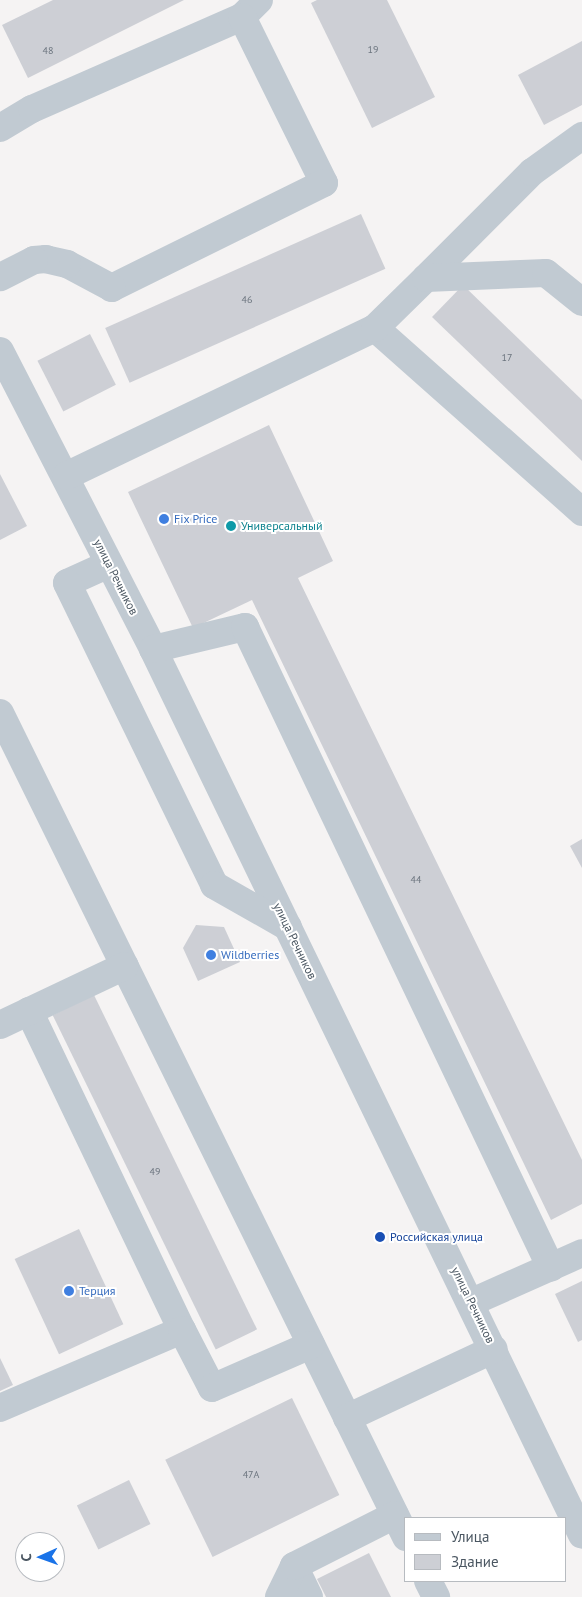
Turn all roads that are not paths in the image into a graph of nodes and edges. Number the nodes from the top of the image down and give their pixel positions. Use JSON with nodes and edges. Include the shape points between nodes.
{"nodes":[{"id":1,"x":250,"y":8,"type":"edge"},
{"id":2,"x":0,"y":128,"type":"edge"},
{"id":3,"x":582,"y":136,"type":"edge"},
{"id":4,"x":0,"y":277,"type":"edge"},
{"id":5,"x":426,"y":278,"type":"junction"},
{"id":6,"x":582,"y":302,"type":"edge"},
{"id":7,"x":375,"y":328,"type":"junction"},
{"id":8,"x":0,"y":351,"type":"edge"},
{"id":9,"x":66,"y":476,"type":"junction"},
{"id":10,"x":582,"y":512,"type":"edge"},
{"id":11,"x":109,"y":564,"type":"junction"},
{"id":12,"x":152,"y":649,"type":"junction"},
{"id":13,"x":0,"y":713,"type":"edge"},
{"id":14,"x":288,"y":927,"type":"junction"},
{"id":15,"x":125,"y":966,"type":"junction"},
{"id":16,"x":29,"y":1011,"type":"junction"},
{"id":17,"x":0,"y":1025,"type":"edge"},
{"id":18,"x":582,"y":1253,"type":"edge"},
{"id":19,"x":551,"y":1268,"type":"junction"},
{"id":20,"x":472,"y":1302,"type":"junction"},
{"id":21,"x":182,"y":1330,"type":"junction"},
{"id":22,"x":311,"y":1345,"type":"junction"},
{"id":23,"x":494,"y":1349,"type":"junction"},
{"id":24,"x":0,"y":1408,"type":"edge"},
{"id":25,"x":347,"y":1418,"type":"junction"},
{"id":26,"x":400,"y":1526,"type":"edge"},
{"id":27,"x":582,"y":1535,"type":"edge"},
{"id":28,"x":294,"y":1566,"type":"junction"},
{"id":29,"x":428,"y":1582,"type":"edge"},
{"id":30,"x":279,"y":1597,"type":"edge"},
{"id":31,"x":309,"y":1597,"type":"edge"},
{"id":32,"x":436,"y":1597,"type":"edge"}],
"edges":[{"from":1,"to":2,"type":"street","via":[[32,109]]},
{"from":1,"to":4,"type":"street","via":[[324,183],[112,288],[66,264],[46,259],[34,260]]},
{"from":3,"to":5,"type":"street","via":[[532,172]]},
{"from":5,"to":6,"type":"street","via":[[546,273]]},
{"from":5,"to":7,"type":"street"},
{"from":7,"to":9,"type":"street"},
{"from":7,"to":10,"type":"street"},
{"from":8,"to":9,"type":"street","name":"улица Речников"},
{"from":9,"to":11,"type":"street","name":"улица Речников"},
{"from":11,"to":12,"type":"street","name":"улица Речников"},
{"from":11,"to":14,"type":"street","via":[[67,583],[214,885]]},
{"from":12,"to":14,"type":"street","name":"улица Речников"},
{"from":12,"to":19,"type":"street","via":[[245,627]]},
{"from":13,"to":15,"type":"street"},
{"from":14,"to":20,"type":"street","name":"улица Речников"},
{"from":15,"to":16,"type":"street"},
{"from":15,"to":22,"type":"street"},
{"from":16,"to":17,"type":"street"},
{"from":16,"to":21,"type":"street"},
{"from":18,"to":19,"type":"street"},
{"from":19,"to":20,"type":"street"},
{"from":20,"to":23,"type":"street","name":"улица Речников"},
{"from":21,"to":22,"type":"street","via":[[212,1388]]},
{"from":21,"to":24,"type":"street"},
{"from":22,"to":25,"type":"street"},
{"from":23,"to":25,"type":"street"},
{"from":23,"to":27,"type":"street","name":"улица Речников"},
{"from":25,"to":26,"type":"street"},
{"from":26,"to":28,"type":"street"},
{"from":28,"to":30,"type":"street"},
{"from":28,"to":31,"type":"street"},
{"from":29,"to":32,"type":"street"}]}
